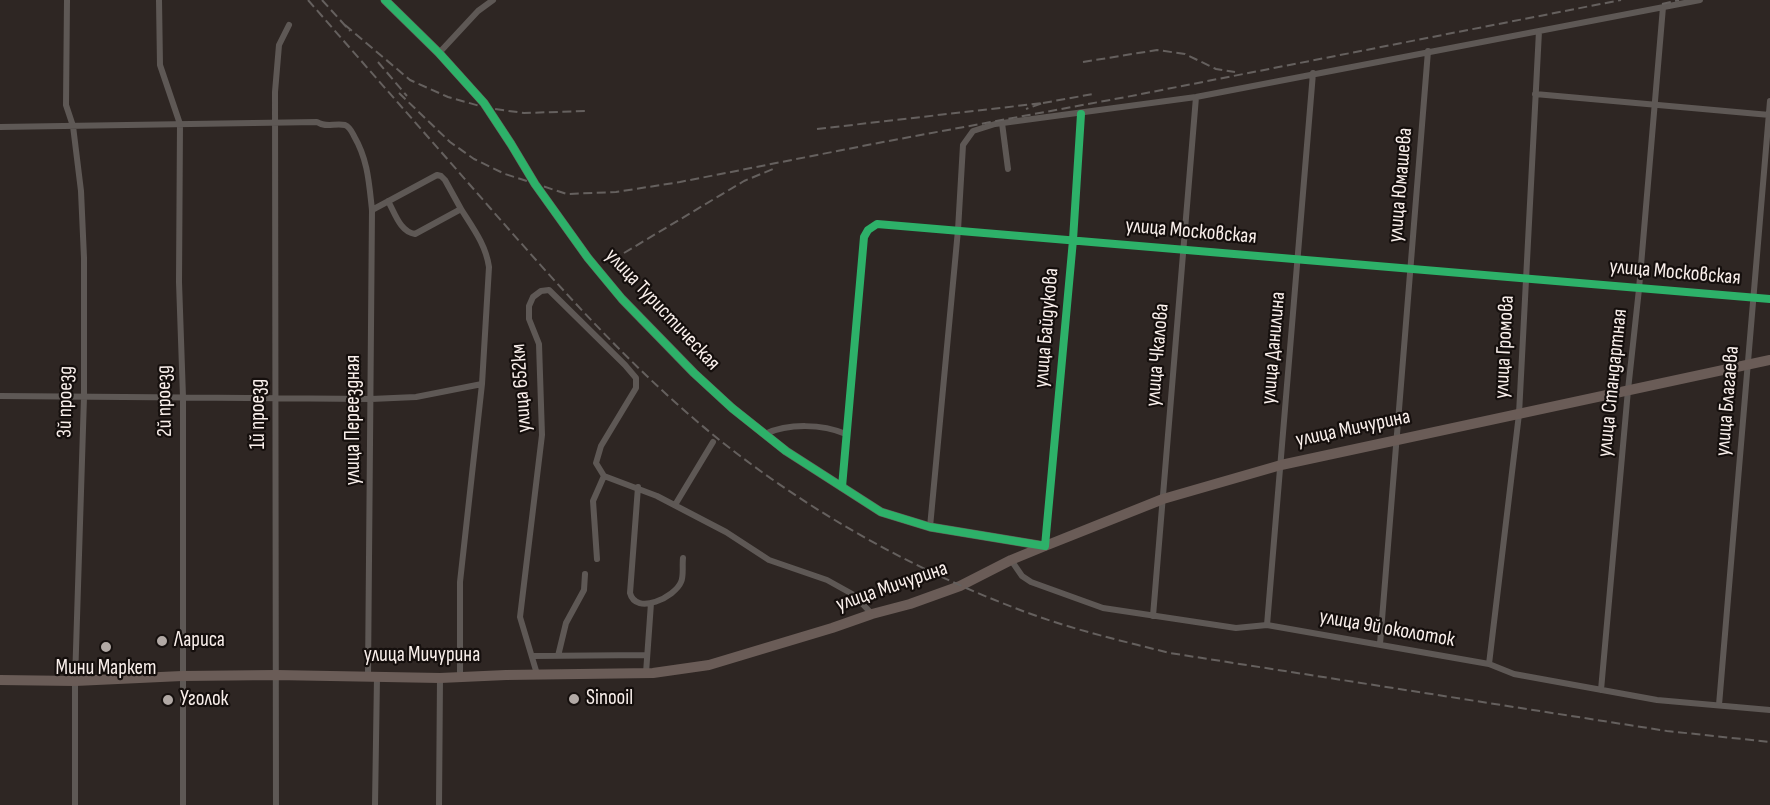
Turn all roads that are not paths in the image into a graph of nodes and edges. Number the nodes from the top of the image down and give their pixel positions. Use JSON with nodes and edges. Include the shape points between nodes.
{"nodes":[{"id":1,"x":68,"y":0,"type":"edge"},
{"id":2,"x":159,"y":0,"type":"edge"},
{"id":3,"x":385,"y":0,"type":"edge"},
{"id":4,"x":492,"y":0,"type":"edge"},
{"id":5,"x":1700,"y":0,"type":"edge"},
{"id":6,"x":1663,"y":7,"type":"junction"},
{"id":7,"x":289,"y":25,"type":"dead end"},
{"id":8,"x":1539,"y":31,"type":"junction"},
{"id":9,"x":1428,"y":51,"type":"junction"},
{"id":10,"x":440,"y":53,"type":"junction"},
{"id":11,"x":1313,"y":73,"type":"junction"},
{"id":12,"x":1535,"y":94,"type":"junction"},
{"id":13,"x":1196,"y":97,"type":"junction"},
{"id":14,"x":1770,"y":100,"type":"edge"},
{"id":15,"x":1654,"y":105,"type":"junction"},
{"id":16,"x":1081,"y":114,"type":"junction"},
{"id":17,"x":1770,"y":115,"type":"edge"},
{"id":18,"x":275,"y":122,"type":"junction"},
{"id":19,"x":1002,"y":123,"type":"junction"},
{"id":20,"x":180,"y":124,"type":"junction"},
{"id":21,"x":73,"y":126,"type":"junction"},
{"id":22,"x":0,"y":127,"type":"edge"},
{"id":23,"x":1008,"y":169,"type":"dead end"},
{"id":24,"x":388,"y":201,"type":"junction"},
{"id":25,"x":461,"y":209,"type":"junction"},
{"id":26,"x":372,"y":210,"type":"junction"},
{"id":27,"x":958,"y":231,"type":"junction"},
{"id":28,"x":1073,"y":240,"type":"junction"},
{"id":29,"x":1184,"y":250,"type":"junction"},
{"id":30,"x":1298,"y":260,"type":"junction"},
{"id":31,"x":1411,"y":268,"type":"junction"},
{"id":32,"x":1525,"y":278,"type":"junction"},
{"id":33,"x":1639,"y":289,"type":"junction"},
{"id":34,"x":1754,"y":298,"type":"junction"},
{"id":35,"x":1770,"y":299,"type":"edge"},
{"id":36,"x":1770,"y":360,"type":"edge"},
{"id":37,"x":1748,"y":365,"type":"junction"},
{"id":38,"x":482,"y":384,"type":"junction"},
{"id":39,"x":1628,"y":390,"type":"junction"},
{"id":40,"x":0,"y":396,"type":"edge"},
{"id":41,"x":84,"y":397,"type":"junction"},
{"id":42,"x":183,"y":397,"type":"junction"},
{"id":43,"x":275,"y":399,"type":"junction"},
{"id":44,"x":371,"y":399,"type":"junction"},
{"id":45,"x":1519,"y":414,"type":"junction"},
{"id":46,"x":846,"y":434,"type":"junction"},
{"id":47,"x":765,"y":435,"type":"junction"},
{"id":48,"x":1397,"y":440,"type":"junction"},
{"id":49,"x":713,"y":442,"type":"dead end"},
{"id":50,"x":1281,"y":465,"type":"junction"},
{"id":51,"x":604,"y":476,"type":"junction"},
{"id":52,"x":842,"y":486,"type":"junction"},
{"id":53,"x":638,"y":487,"type":"junction"},
{"id":54,"x":1163,"y":499,"type":"junction"},
{"id":55,"x":675,"y":505,"type":"junction"},
{"id":56,"x":930,"y":527,"type":"junction"},
{"id":57,"x":1045,"y":546,"type":"junction"},
{"id":58,"x":683,"y":558,"type":"dead end"},
{"id":59,"x":597,"y":559,"type":"dead end"},
{"id":60,"x":1011,"y":560,"type":"junction"},
{"id":61,"x":585,"y":574,"type":"dead end"},
{"id":62,"x":651,"y":603,"type":"junction"},
{"id":63,"x":872,"y":614,"type":"junction"},
{"id":64,"x":1153,"y":616,"type":"junction"},
{"id":65,"x":1267,"y":625,"type":"junction"},
{"id":66,"x":1380,"y":644,"type":"junction"},
{"id":67,"x":647,"y":655,"type":"junction"},
{"id":68,"x":533,"y":656,"type":"junction"},
{"id":69,"x":558,"y":656,"type":"junction"},
{"id":70,"x":1489,"y":664,"type":"junction"},
{"id":71,"x":646,"y":673,"type":"junction"},
{"id":72,"x":537,"y":674,"type":"junction"},
{"id":73,"x":276,"y":675,"type":"junction"},
{"id":74,"x":182,"y":676,"type":"junction"},
{"id":75,"x":373,"y":676,"type":"junction"},
{"id":76,"x":460,"y":676,"type":"junction"},
{"id":77,"x":440,"y":678,"type":"junction"},
{"id":78,"x":0,"y":680,"type":"edge"},
{"id":79,"x":75,"y":681,"type":"junction"},
{"id":80,"x":1601,"y":690,"type":"junction"},
{"id":81,"x":1719,"y":705,"type":"junction"},
{"id":82,"x":1770,"y":710,"type":"edge"},
{"id":83,"x":75,"y":805,"type":"edge"},
{"id":84,"x":183,"y":805,"type":"edge"},
{"id":85,"x":276,"y":805,"type":"edge"},
{"id":86,"x":375,"y":805,"type":"edge"},
{"id":87,"x":439,"y":805,"type":"edge"}],
"edges":[{"from":1,"to":21,"type":"street","name":"3й проезд","via":[[66,105]]},
{"from":2,"to":20,"type":"street","name":"2й проезд","via":[[160,65]]},
{"from":3,"to":10,"type":"street","name":"улица Туристическая"},
{"from":4,"to":10,"type":"street"},
{"from":5,"to":6,"type":"street"},
{"from":6,"to":8,"type":"street"},
{"from":6,"to":15,"type":"street","name":"улица Стандартная"},
{"from":7,"to":18,"type":"street","name":"1й проезд","via":[[279,45]]},
{"from":8,"to":9,"type":"street"},
{"from":8,"to":12,"type":"street","name":"улица Громова"},
{"from":9,"to":11,"type":"street"},
{"from":9,"to":31,"type":"street","name":"улица Юмашева"},
{"from":10,"to":47,"type":"street","name":"улица Туристическая","via":[[484,103],[535,184],[622,299],[694,373]]},
{"from":11,"to":13,"type":"street"},
{"from":11,"to":30,"type":"street","name":"улица Данилина"},
{"from":12,"to":15,"type":"street"},
{"from":12,"to":32,"type":"street","name":"улица Громова"},
{"from":13,"to":16,"type":"street"},
{"from":13,"to":29,"type":"street","name":"улица Чкалова"},
{"from":14,"to":17,"type":"street","name":"улица Благаева"},
{"from":15,"to":17,"type":"street"},
{"from":15,"to":33,"type":"street","name":"улица Стандартная"},
{"from":16,"to":19,"type":"street"},
{"from":16,"to":28,"type":"street","name":"улица Байдукова"},
{"from":17,"to":34,"type":"street","name":"улица Благаева"},
{"from":18,"to":20,"type":"street"},
{"from":18,"to":26,"type":"street","name":"улица Переездная","via":[[345,125],[368,165]]},
{"from":18,"to":43,"type":"street","name":"1й проезд"},
{"from":19,"to":23,"type":"street"},
{"from":19,"to":27,"type":"street","via":[[973,131],[963,145]]},
{"from":20,"to":21,"type":"street"},
{"from":20,"to":42,"type":"street","name":"2й проезд"},
{"from":21,"to":22,"type":"street"},
{"from":21,"to":41,"type":"street","name":"3й проезд","via":[[84,258]]},
{"from":24,"to":25,"type":"street","via":[[403,229],[415,234]]},
{"from":24,"to":25,"type":"street","via":[[437,175],[445,180]]},
{"from":24,"to":26,"type":"street"},
{"from":25,"to":38,"type":"street","via":[[480,239],[489,267]]},
{"from":26,"to":44,"type":"street","name":"улица Переездная"},
{"from":27,"to":28,"type":"street","name":"улица Московская"},
{"from":27,"to":46,"type":"street","name":"улица Московская","via":[[877,224],[864,237]]},
{"from":27,"to":56,"type":"street"},
{"from":28,"to":29,"type":"street","name":"улица Московская"},
{"from":28,"to":57,"type":"street","name":"улица Байдукова"},
{"from":29,"to":30,"type":"street","name":"улица Московская"},
{"from":29,"to":54,"type":"street","name":"улица Чкалова"},
{"from":30,"to":31,"type":"street","name":"улица Московская"},
{"from":30,"to":50,"type":"street","name":"улица Данилина"},
{"from":31,"to":32,"type":"street","name":"улица Московская"},
{"from":31,"to":48,"type":"street","name":"улица Юмашева"},
{"from":32,"to":33,"type":"street","name":"улица Московская"},
{"from":32,"to":45,"type":"street","name":"улица Громова"},
{"from":33,"to":34,"type":"street","name":"улица Московская"},
{"from":33,"to":39,"type":"street","name":"улица Стандартная"},
{"from":34,"to":35,"type":"street","name":"улица Московская"},
{"from":34,"to":37,"type":"street","name":"улица Благаева"},
{"from":36,"to":37,"type":"main road","name":"улица Мичурина"},
{"from":37,"to":39,"type":"main road","name":"улица Мичурина"},
{"from":37,"to":81,"type":"street","name":"улица Благаева"},
{"from":38,"to":44,"type":"street","via":[[416,397]]},
{"from":38,"to":76,"type":"street","via":[[460,582]]},
{"from":39,"to":45,"type":"main road","name":"улица Мичурина"},
{"from":39,"to":80,"type":"street","name":"улица Стандартная"},
{"from":40,"to":41,"type":"street"},
{"from":41,"to":42,"type":"street"},
{"from":41,"to":79,"type":"street","name":"3й проезд"},
{"from":42,"to":43,"type":"street"},
{"from":42,"to":74,"type":"street","name":"2й проезд"},
{"from":43,"to":44,"type":"street"},
{"from":43,"to":73,"type":"street","name":"1й проезд"},
{"from":44,"to":75,"type":"street","name":"улица Переездная"},
{"from":45,"to":48,"type":"main road","name":"улица Мичурина"},
{"from":45,"to":70,"type":"street","name":"улица Громова"},
{"from":46,"to":47,"type":"street","via":[[828,428],[791,428]]},
{"from":46,"to":52,"type":"street","name":"улица Московская"},
{"from":47,"to":52,"type":"street","name":"улица Туристическая"},
{"from":48,"to":50,"type":"main road","name":"улица Мичурина"},
{"from":48,"to":66,"type":"street","name":"улица Юмашева"},
{"from":49,"to":55,"type":"street"},
{"from":50,"to":54,"type":"main road","name":"улица Мичурина"},
{"from":50,"to":65,"type":"street","name":"улица Данилина"},
{"from":51,"to":53,"type":"street"},
{"from":51,"to":59,"type":"street","name":"улица 652км","via":[[593,501]]},
{"from":51,"to":68,"type":"street","name":"улица 652км","via":[[596,463],[601,446],[636,388],[636,378],[549,290],[541,291],[528,306],[539,344],[542,435],[520,617]]},
{"from":52,"to":56,"type":"street","name":"улица Туристическая","via":[[881,512]]},
{"from":53,"to":55,"type":"street"},
{"from":53,"to":62,"type":"street","via":[[630,593],[637,602]]},
{"from":54,"to":57,"type":"main road","name":"улица Мичурина"},
{"from":54,"to":64,"type":"street","name":"улица Чкалова"},
{"from":55,"to":63,"type":"street","via":[[769,560],[827,580],[854,596]]},
{"from":56,"to":57,"type":"street","name":"улица Туристическая"},
{"from":57,"to":60,"type":"main road","name":"улица Мичурина"},
{"from":58,"to":62,"type":"street","via":[[682,581],[676,589]]},
{"from":60,"to":63,"type":"main road","name":"улица Мичурина","via":[[960,586]]},
{"from":60,"to":64,"type":"street","name":"улица 9й околоток","via":[[1031,582],[1103,608]]},
{"from":61,"to":69,"type":"street","via":[[584,590],[566,623]]},
{"from":62,"to":67,"type":"street"},
{"from":63,"to":71,"type":"main road","name":"улица Мичурина","via":[[717,663]]},
{"from":64,"to":65,"type":"street","name":"улица 9й околоток","via":[[1236,628]]},
{"from":65,"to":66,"type":"street","name":"улица 9й околоток"},
{"from":66,"to":70,"type":"street","name":"улица 9й околоток"},
{"from":67,"to":69,"type":"street"},
{"from":67,"to":71,"type":"street"},
{"from":68,"to":69,"type":"street"},
{"from":68,"to":72,"type":"street","name":"улица 652км"},
{"from":70,"to":80,"type":"street","name":"улица 9й околоток","via":[[1514,674]]},
{"from":71,"to":72,"type":"main road","name":"улица Мичурина"},
{"from":72,"to":76,"type":"main road","name":"улица Мичурина"},
{"from":73,"to":74,"type":"main road","name":"улица Мичурина"},
{"from":73,"to":75,"type":"main road","name":"улица Мичурина"},
{"from":73,"to":85,"type":"street","name":"1й проезд"},
{"from":74,"to":79,"type":"main road","name":"улица Мичурина"},
{"from":74,"to":84,"type":"street","name":"2й проезд"},
{"from":75,"to":77,"type":"main road","name":"улица Мичурина"},
{"from":75,"to":86,"type":"street","name":"улица Переездная"},
{"from":76,"to":77,"type":"main road","name":"улица Мичурина"},
{"from":77,"to":87,"type":"street"},
{"from":78,"to":79,"type":"main road","name":"улица Мичурина"},
{"from":79,"to":83,"type":"street","name":"3й проезд"},
{"from":80,"to":81,"type":"street","name":"улица 9й околоток"},
{"from":81,"to":82,"type":"street","name":"улица 9й околоток"}]}
